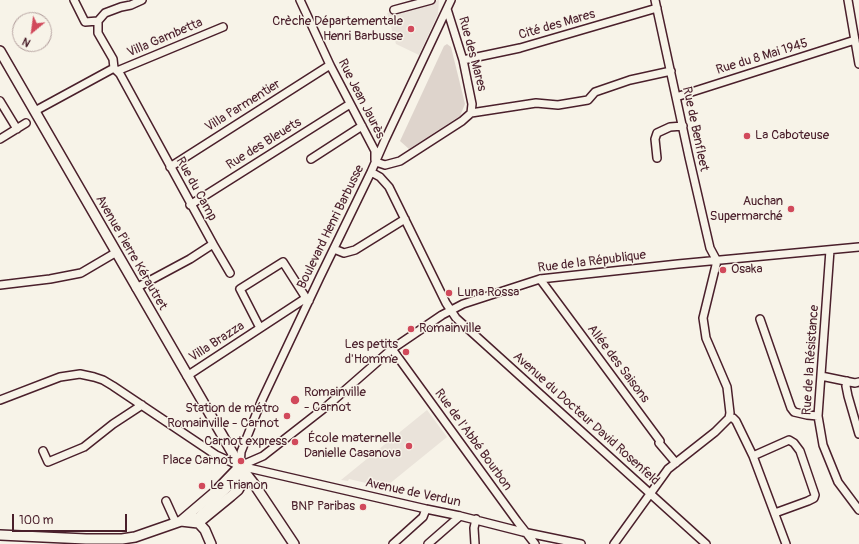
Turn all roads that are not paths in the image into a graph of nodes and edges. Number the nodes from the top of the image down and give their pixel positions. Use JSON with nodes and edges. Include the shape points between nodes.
{"nodes":[{"id":1,"x":74,"y":0,"type":"edge"},
{"id":2,"x":142,"y":0,"type":"edge"},
{"id":3,"x":300,"y":0,"type":"edge"},
{"id":4,"x":431,"y":0,"type":"edge"},
{"id":5,"x":451,"y":0,"type":"edge"},
{"id":6,"x":655,"y":0,"type":"edge"},
{"id":7,"x":848,"y":0,"type":"edge"},
{"id":8,"x":130,"y":3,"type":"edge"},
{"id":9,"x":657,"y":8,"type":"junction"},
{"id":10,"x":447,"y":9,"type":"junction"},
{"id":11,"x":394,"y":10,"type":"dead end"},
{"id":12,"x":98,"y":21,"type":"junction"},
{"id":13,"x":223,"y":27,"type":"dead end"},
{"id":14,"x":855,"y":40,"type":"junction"},
{"id":15,"x":0,"y":51,"type":"edge"},
{"id":16,"x":463,"y":60,"type":"junction"},
{"id":17,"x":859,"y":64,"type":"edge"},
{"id":18,"x":330,"y":65,"type":"junction"},
{"id":19,"x":115,"y":69,"type":"junction"},
{"id":20,"x":671,"y":71,"type":"junction"},
{"id":21,"x":676,"y":97,"type":"junction"},
{"id":22,"x":0,"y":101,"type":"edge"},
{"id":23,"x":350,"y":104,"type":"junction"},
{"id":24,"x":35,"y":111,"type":"junction"},
{"id":25,"x":471,"y":113,"type":"junction"},
{"id":26,"x":26,"y":123,"type":"dead end"},
{"id":27,"x":362,"y":126,"type":"junction"},
{"id":28,"x":683,"y":126,"type":"junction"},
{"id":29,"x":17,"y":129,"type":"junction"},
{"id":30,"x":0,"y":139,"type":"edge"},
{"id":31,"x":657,"y":158,"type":"dead end"},
{"id":32,"x":311,"y":159,"type":"dead end"},
{"id":33,"x":376,"y":162,"type":"junction"},
{"id":34,"x":170,"y":167,"type":"junction"},
{"id":35,"x":374,"y":174,"type":"junction"},
{"id":36,"x":190,"y":205,"type":"junction"},
{"id":37,"x":404,"y":219,"type":"junction"},
{"id":38,"x":213,"y":244,"type":"junction"},
{"id":39,"x":859,"y":247,"type":"edge"},
{"id":40,"x":334,"y":249,"type":"junction"},
{"id":41,"x":830,"y":250,"type":"junction"},
{"id":42,"x":115,"y":253,"type":"junction"},
{"id":43,"x":717,"y":261,"type":"junction"},
{"id":44,"x":230,"y":272,"type":"dead end"},
{"id":45,"x":540,"y":279,"type":"junction"},
{"id":46,"x":0,"y":285,"type":"edge"},
{"id":47,"x":136,"y":288,"type":"junction"},
{"id":48,"x":307,"y":299,"type":"junction"},
{"id":49,"x":450,"y":311,"type":"junction"},
{"id":50,"x":760,"y":319,"type":"dead end"},
{"id":51,"x":260,"y":328,"type":"junction"},
{"id":52,"x":392,"y":350,"type":"junction"},
{"id":53,"x":187,"y":376,"type":"junction"},
{"id":54,"x":820,"y":376,"type":"junction"},
{"id":55,"x":847,"y":381,"type":"junction"},
{"id":56,"x":859,"y":382,"type":"edge"},
{"id":57,"x":0,"y":400,"type":"edge"},
{"id":58,"x":142,"y":405,"type":"junction"},
{"id":59,"x":818,"y":416,"type":"junction"},
{"id":60,"x":729,"y":418,"type":"junction"},
{"id":61,"x":859,"y":434,"type":"edge"},
{"id":62,"x":43,"y":451,"type":"dead end"},
{"id":63,"x":753,"y":456,"type":"junction"},
{"id":64,"x":676,"y":463,"type":"junction"},
{"id":65,"x":240,"y":466,"type":"junction"},
{"id":66,"x":650,"y":493,"type":"junction"},
{"id":67,"x":166,"y":501,"type":"dead end"},
{"id":68,"x":858,"y":506,"type":"edge"},
{"id":69,"x":426,"y":509,"type":"junction"},
{"id":70,"x":775,"y":513,"type":"junction"},
{"id":71,"x":460,"y":516,"type":"junction"},
{"id":72,"x":195,"y":518,"type":"junction"},
{"id":73,"x":476,"y":519,"type":"junction"},
{"id":74,"x":178,"y":522,"type":"junction"},
{"id":75,"x":525,"y":532,"type":"junction"},
{"id":76,"x":0,"y":535,"type":"edge"},
{"id":77,"x":211,"y":544,"type":"edge"},
{"id":78,"x":294,"y":544,"type":"edge"},
{"id":79,"x":393,"y":544,"type":"edge"},
{"id":80,"x":428,"y":544,"type":"edge"},
{"id":81,"x":475,"y":544,"type":"edge"},
{"id":82,"x":536,"y":544,"type":"edge"},
{"id":83,"x":581,"y":544,"type":"edge"},
{"id":84,"x":614,"y":544,"type":"edge"},
{"id":85,"x":706,"y":544,"type":"edge"},
{"id":86,"x":786,"y":544,"type":"edge"}],
"edges":[{"from":1,"to":12,"type":"street","via":[[85,22]]},
{"from":2,"to":8,"type":"street"},
{"from":3,"to":18,"type":"street","name":"Rue Jean Jaurès"},
{"from":4,"to":11,"type":"street"},
{"from":5,"to":10,"type":"street","name":"Boulevard Henri Barbusse"},
{"from":6,"to":9,"type":"street","name":"Rue de Benfleet"},
{"from":7,"to":14,"type":"street"},
{"from":8,"to":12,"type":"street","via":[[105,13]]},
{"from":9,"to":16,"type":"street","name":"Cité des Mares","via":[[520,48]]},
{"from":9,"to":20,"type":"street","name":"Rue de Benfleet"},
{"from":10,"to":16,"type":"street","name":"Rue des Mares"},
{"from":10,"to":33,"type":"street","name":"Boulevard Henri Barbusse"},
{"from":12,"to":19,"type":"street","name":"Rue du Camp","via":[[98,33],[113,59]]},
{"from":13,"to":19,"type":"street","name":"Villa Gambetta"},
{"from":14,"to":17,"type":"street"},
{"from":14,"to":21,"type":"street","name":"Rue du 8 Mai 1945"},
{"from":15,"to":24,"type":"main road","name":"Avenue Pierre Kérautret"},
{"from":16,"to":25,"type":"street","name":"Rue des Mares","via":[[472,104]]},
{"from":18,"to":23,"type":"street","name":"Rue Jean Jaurès"},
{"from":18,"to":34,"type":"street","name":"Villa Parmentier"},
{"from":19,"to":24,"type":"street","name":"Villa Gambetta"},
{"from":19,"to":34,"type":"street","name":"Rue du Camp"},
{"from":20,"to":21,"type":"street","name":"Rue de Benfleet"},
{"from":20,"to":25,"type":"street","via":[[630,80],[595,92],[588,100]]},
{"from":21,"to":28,"type":"street","name":"Rue de Benfleet"},
{"from":22,"to":29,"type":"street"},
{"from":23,"to":27,"type":"street","name":"Rue Jean Jaurès"},
{"from":23,"to":36,"type":"street","name":"Rue des Bleuets"},
{"from":24,"to":42,"type":"main road","name":"Avenue Pierre Kérautret"},
{"from":25,"to":33,"type":"street","via":[[400,160],[385,165]]},
{"from":26,"to":29,"type":"street"},
{"from":27,"to":32,"type":"street"},
{"from":27,"to":35,"type":"street","name":"Rue Jean Jaurès","via":[[375,151]]},
{"from":28,"to":31,"type":"street","via":[[657,132]]},
{"from":28,"to":43,"type":"street","name":"Rue de Benfleet","via":[[710,248]]},
{"from":29,"to":30,"type":"street"},
{"from":33,"to":35,"type":"street","name":"Boulevard Henri Barbusse"},
{"from":34,"to":36,"type":"street","name":"Rue du Camp"},
{"from":35,"to":37,"type":"street","via":[[389,187]]},
{"from":35,"to":40,"type":"street","name":"Boulevard Henri Barbusse"},
{"from":36,"to":38,"type":"street","name":"Rue du Camp"},
{"from":37,"to":40,"type":"street","via":[[355,250],[344,254]]},
{"from":37,"to":49,"type":"street"},
{"from":38,"to":44,"type":"street","name":"Rue du Camp"},
{"from":38,"to":47,"type":"street"},
{"from":39,"to":41,"type":"street","name":"Rue de la République"},
{"from":40,"to":48,"type":"street","name":"Boulevard Henri Barbusse"},
{"from":41,"to":43,"type":"street","name":"Rue de la République"},
{"from":41,"to":54,"type":"street","name":"Rue de la Résistance"},
{"from":42,"to":46,"type":"street","via":[[81,273]]},
{"from":42,"to":47,"type":"main road","name":"Avenue Pierre Kérautret"},
{"from":43,"to":45,"type":"street","name":"Rue de la République"},
{"from":43,"to":60,"type":"street","via":[[703,318],[706,338],[727,387]]},
{"from":45,"to":49,"type":"street","name":"Rue de la République","via":[[463,304]]},
{"from":45,"to":64,"type":"street","name":"Allée des Saisons"},
{"from":47,"to":53,"type":"main road","name":"Avenue Pierre Kérautret"},
{"from":48,"to":51,"type":"street","name":"Villa Brazza"},
{"from":48,"to":51,"type":"street","name":"Villa Brazza","via":[[283,262],[240,289]]},
{"from":48,"to":65,"type":"street","name":"Boulevard Henri Barbusse","via":[[247,434],[241,452]]},
{"from":49,"to":52,"type":"street","name":"Rue de la République"},
{"from":49,"to":66,"type":"street","name":"Avenue du Docteur David Rosenfeld"},
{"from":50,"to":59,"type":"street","via":[[791,408],[794,412]]},
{"from":51,"to":53,"type":"street","name":"Villa Brazza"},
{"from":52,"to":65,"type":"street","name":"Rue de la République","via":[[327,406],[263,456]]},
{"from":52,"to":75,"type":"street","name":"Rue de l'Abbé Bourbon"},
{"from":53,"to":65,"type":"main road","name":"Avenue Pierre Kérautret"},
{"from":54,"to":55,"type":"street"},
{"from":54,"to":59,"type":"street","name":"Rue de la Résistance"},
{"from":55,"to":56,"type":"street"},
{"from":55,"to":61,"type":"street","via":[[848,396]]},
{"from":57,"to":58,"type":"street","name":"Avenue de Verdun","via":[[60,377],[80,374],[103,380]]},
{"from":58,"to":62,"type":"street","via":[[112,424],[84,448],[48,462]]},
{"from":58,"to":65,"type":"street","name":"Avenue de Verdun","via":[[221,458]]},
{"from":59,"to":68,"type":"street","name":"Rue de la Résistance","via":[[823,445],[838,482]]},
{"from":60,"to":63,"type":"street","via":[[736,421]]},
{"from":60,"to":64,"type":"street"},
{"from":63,"to":70,"type":"street"},
{"from":63,"to":70,"type":"street","via":[[789,440],[800,451],[814,498]]},
{"from":64,"to":66,"type":"street","via":[[668,469]]},
{"from":65,"to":69,"type":"street","name":"Avenue de Verdun"},
{"from":65,"to":72,"type":"main road"},
{"from":65,"to":72,"type":"street","name":"Boulevard Henri Barbusse","via":[[231,485]]},
{"from":65,"to":72,"type":"main road","via":[[242,483],[235,492],[215,509]]},
{"from":65,"to":78,"type":"main road","name":"Avenue Pierre Kérautret"},
{"from":66,"to":84,"type":"street"},
{"from":66,"to":85,"type":"street","name":"Avenue du Docteur David Rosenfeld"},
{"from":67,"to":74,"type":"street"},
{"from":69,"to":71,"type":"street","name":"Avenue de Verdun"},
{"from":69,"to":79,"type":"street","via":[[423,517]]},
{"from":70,"to":86,"type":"street"},
{"from":71,"to":73,"type":"street","name":"Avenue de Verdun"},
{"from":71,"to":80,"type":"street"},
{"from":72,"to":74,"type":"main road"},
{"from":72,"to":74,"type":"main road"},
{"from":72,"to":77,"type":"main road","via":[[205,530]]},
{"from":73,"to":75,"type":"street","name":"Avenue de Verdun"},
{"from":73,"to":81,"type":"street"},
{"from":74,"to":76,"type":"main road","via":[[122,539]]},
{"from":75,"to":82,"type":"street","name":"Rue de l'Abbé Bourbon"},
{"from":75,"to":83,"type":"street","name":"Avenue de Verdun"}]}
